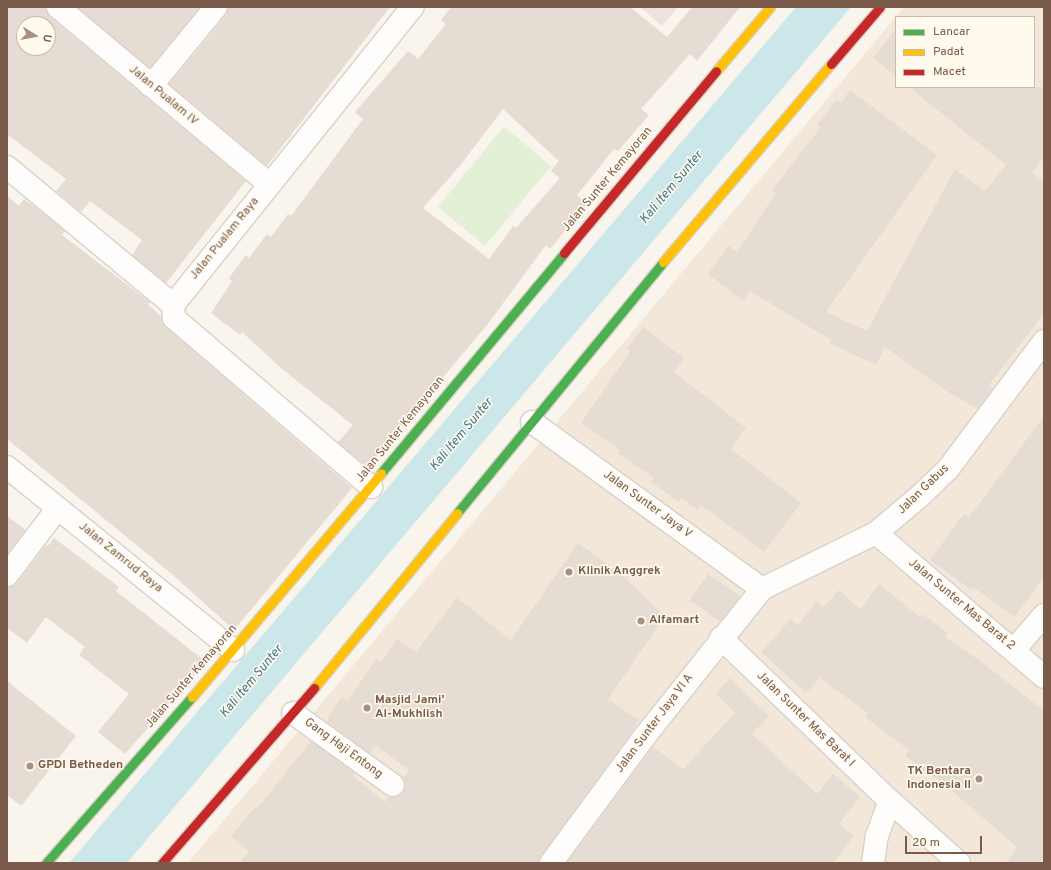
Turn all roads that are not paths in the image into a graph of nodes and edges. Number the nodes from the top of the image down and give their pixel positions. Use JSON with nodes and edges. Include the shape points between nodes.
{"nodes":[{"id":1,"x":58,"y":7,"type":"edge"},
{"id":2,"x":216,"y":7,"type":"edge"},
{"id":3,"x":413,"y":7,"type":"edge"},
{"id":4,"x":770,"y":7,"type":"edge"},
{"id":5,"x":880,"y":7,"type":"edge"},
{"id":6,"x":151,"y":86,"type":"junction"},
{"id":7,"x":7,"y":167,"type":"edge"},
{"id":8,"x":269,"y":184,"type":"junction"},
{"id":9,"x":173,"y":305,"type":"junction"},
{"id":10,"x":1044,"y":341,"type":"edge"},
{"id":11,"x":532,"y":422,"type":"junction"},
{"id":12,"x":7,"y":467,"type":"edge"},
{"id":13,"x":371,"y":487,"type":"junction"},
{"id":14,"x":58,"y":508,"type":"junction"},
{"id":15,"x":876,"y":534,"type":"junction"},
{"id":16,"x":7,"y":574,"type":"edge"},
{"id":17,"x":762,"y":589,"type":"junction"},
{"id":18,"x":1044,"y":615,"type":"edge"},
{"id":19,"x":721,"y":638,"type":"junction"},
{"id":20,"x":233,"y":650,"type":"junction"},
{"id":21,"x":1014,"y":650,"type":"junction"},
{"id":22,"x":1044,"y":677,"type":"edge"},
{"id":23,"x":293,"y":713,"type":"junction"},
{"id":24,"x":393,"y":785,"type":"dead end"},
{"id":25,"x":890,"y":801,"type":"junction"},
{"id":26,"x":46,"y":863,"type":"edge"},
{"id":27,"x":162,"y":863,"type":"edge"},
{"id":28,"x":551,"y":863,"type":"edge"},
{"id":29,"x":873,"y":863,"type":"edge"},
{"id":30,"x":959,"y":863,"type":"edge"}],
"edges":[{"from":1,"to":6,"type":"street","name":"Jalan Pualam IV"},
{"from":2,"to":6,"type":"street"},
{"from":3,"to":8,"type":"street","name":"Jalan Pualam Raya"},
{"from":4,"to":13,"type":"main road","name":"Jalan Sunter Kemayoran"},
{"from":5,"to":11,"type":"main road","via":[[662,263]]},
{"from":6,"to":8,"type":"street","name":"Jalan Pualam IV"},
{"from":7,"to":9,"type":"street"},
{"from":8,"to":9,"type":"street","name":"Jalan Pualam Raya"},
{"from":9,"to":13,"type":"street","via":[[174,318]]},
{"from":10,"to":15,"type":"street","name":"Jalan Gabus","via":[[948,469]]},
{"from":11,"to":17,"type":"street","name":"Jalan Sunter Jaya V"},
{"from":11,"to":23,"type":"main road"},
{"from":12,"to":14,"type":"street","name":"Jalan Zamrud Raya"},
{"from":13,"to":20,"type":"main road","name":"Jalan Sunter Kemayoran"},
{"from":14,"to":16,"type":"street"},
{"from":14,"to":20,"type":"street","name":"Jalan Zamrud Raya"},
{"from":15,"to":17,"type":"street","name":"Jalan Gabus"},
{"from":15,"to":21,"type":"street","name":"Jalan Sunter Mas Barat 2"},
{"from":17,"to":19,"type":"street","name":"Jalan Sunter Jaya VI A"},
{"from":18,"to":21,"type":"street"},
{"from":19,"to":25,"type":"street","name":"Jalan Sunter Mas Barat I"},
{"from":19,"to":28,"type":"street","name":"Jalan Sunter Jaya VI A"},
{"from":20,"to":26,"type":"main road","name":"Jalan Sunter Kemayoran"},
{"from":21,"to":22,"type":"street","name":"Jalan Sunter Mas Barat 2"},
{"from":23,"to":24,"type":"street","name":"Gang Haji Entong"},
{"from":23,"to":27,"type":"main road"},
{"from":25,"to":29,"type":"street","via":[[877,836]]},
{"from":25,"to":30,"type":"street","name":"Jalan Sunter Mas Barat I"}]}
